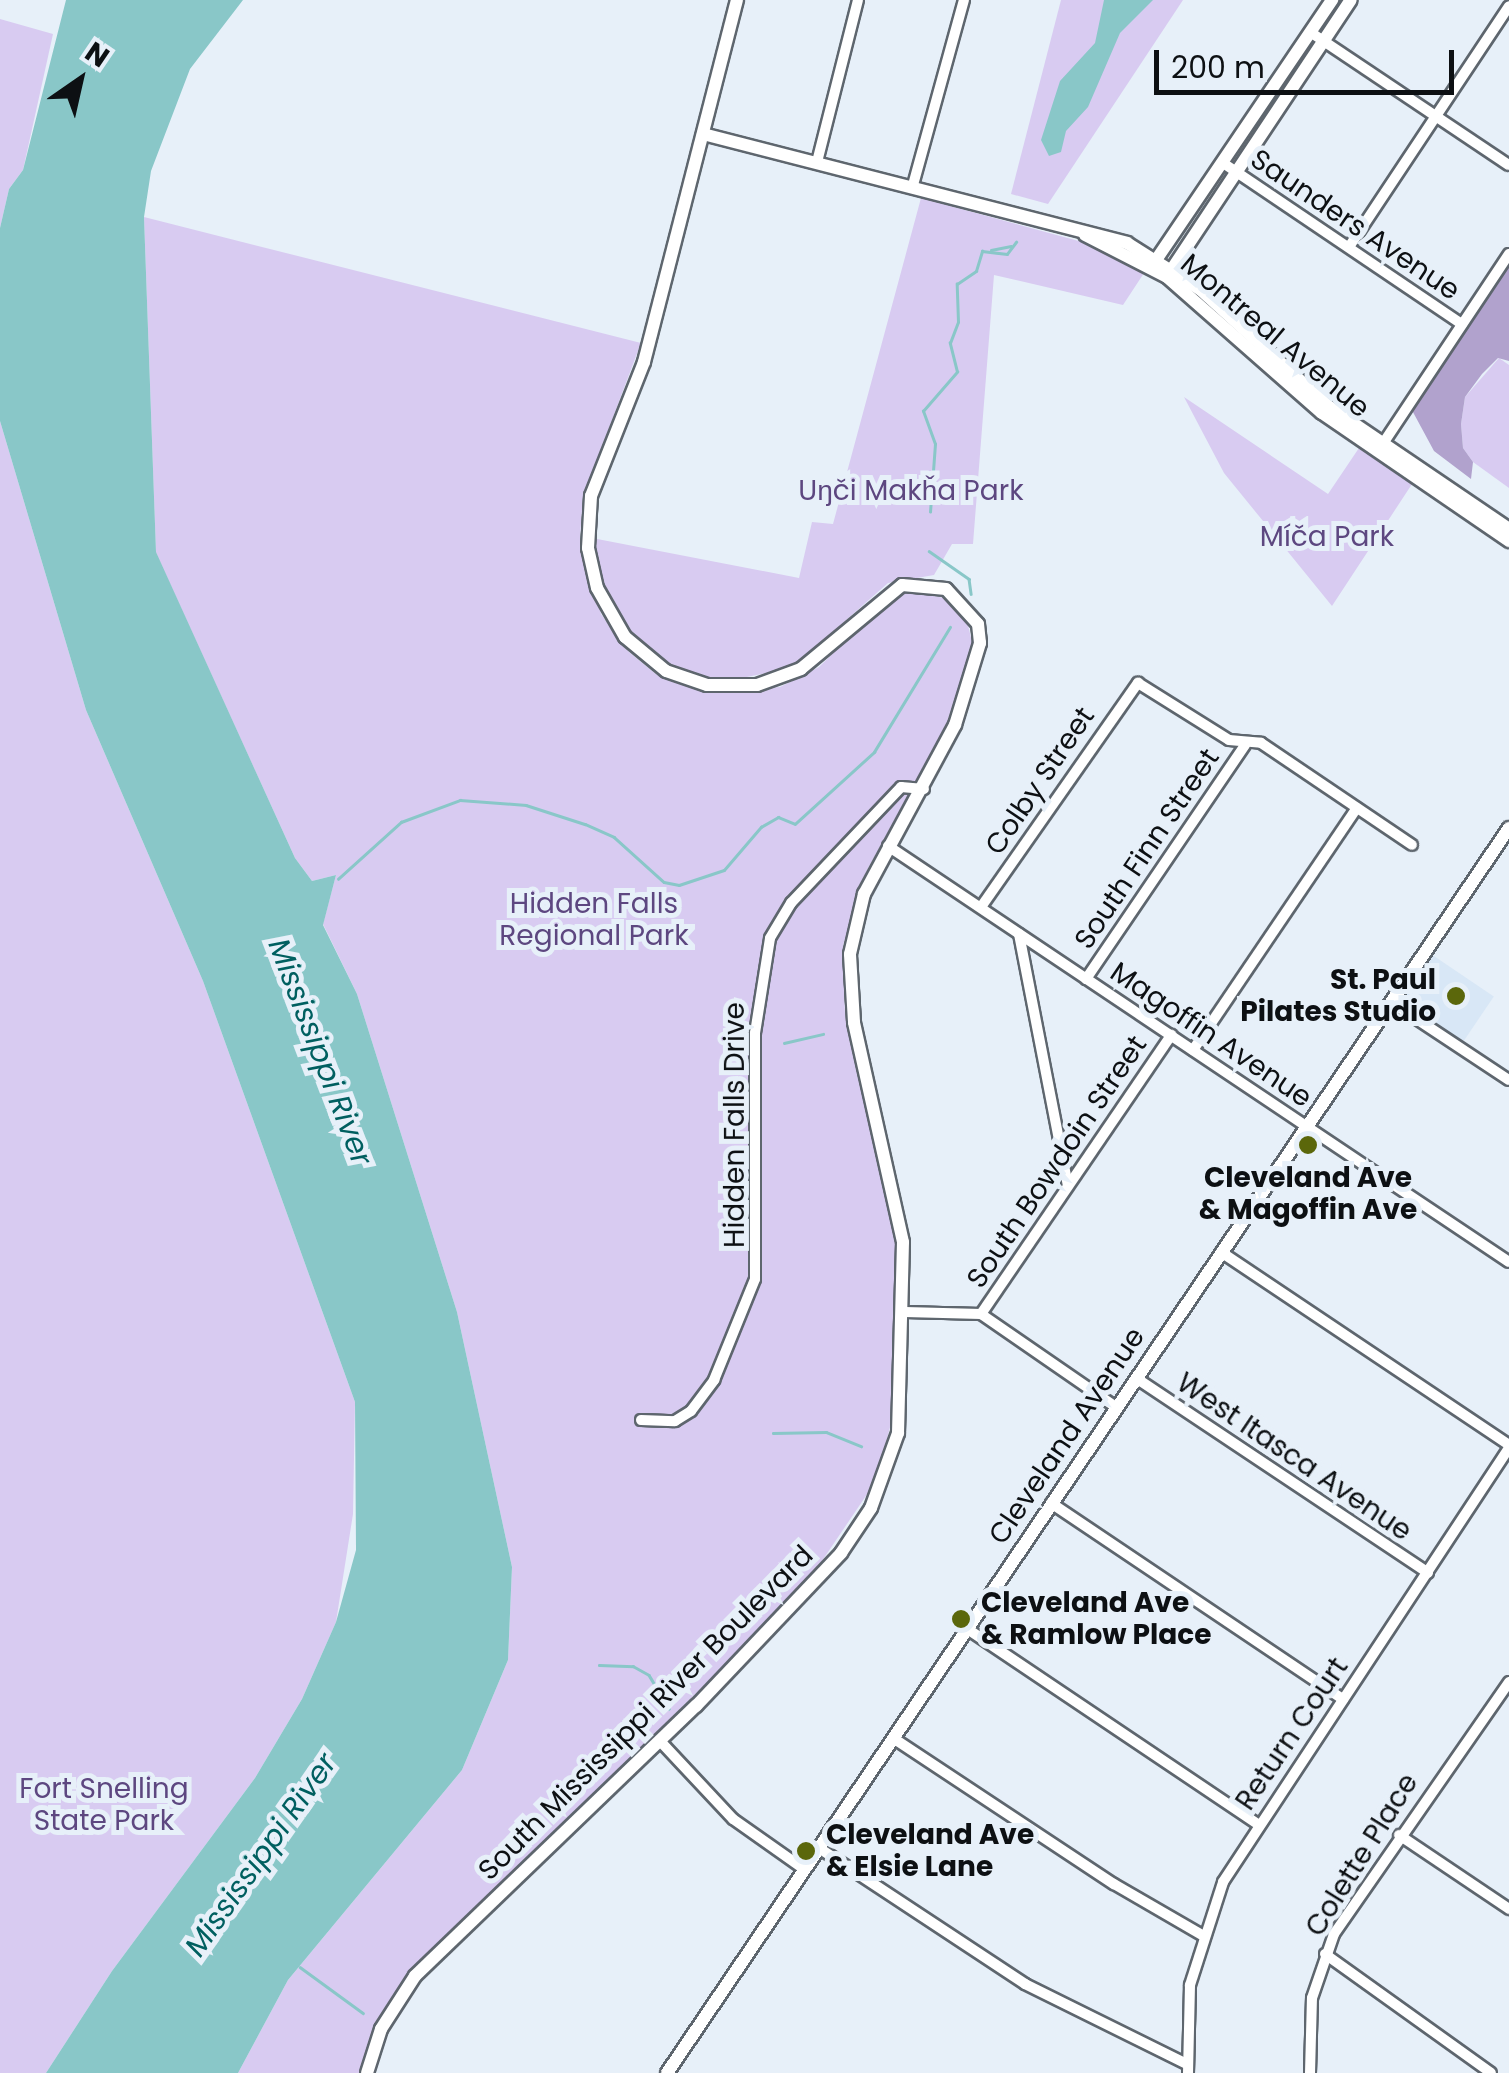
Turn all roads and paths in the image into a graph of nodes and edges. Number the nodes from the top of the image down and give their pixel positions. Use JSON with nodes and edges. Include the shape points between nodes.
{"nodes":[{"id":1,"x":737,"y":0,"type":"edge"},
{"id":2,"x":858,"y":0,"type":"edge"},
{"id":3,"x":964,"y":0,"type":"edge"},
{"id":4,"x":1332,"y":0,"type":"edge"},
{"id":5,"x":1352,"y":0,"type":"edge"},
{"id":6,"x":1507,"y":3,"type":"edge"},
{"id":7,"x":1310,"y":32,"type":"junction"},
{"id":8,"x":1324,"y":40,"type":"junction"},
{"id":9,"x":1437,"y":116,"type":"junction"},
{"id":10,"x":703,"y":134,"type":"junction"},
{"id":11,"x":817,"y":162,"type":"junction"},
{"id":12,"x":1223,"y":163,"type":"junction"},
{"id":13,"x":1509,"y":165,"type":"edge"},
{"id":14,"x":1236,"y":171,"type":"junction"},
{"id":15,"x":913,"y":185,"type":"junction"},
{"id":16,"x":1349,"y":247,"type":"junction"},
{"id":17,"x":1509,"y":254,"type":"edge"},
{"id":18,"x":1154,"y":263,"type":"junction"},
{"id":19,"x":1169,"y":273,"type":"junction"},
{"id":20,"x":1462,"y":324,"type":"junction"},
{"id":21,"x":1380,"y":448,"type":"junction"},
{"id":22,"x":1509,"y":529,"type":"edge"},
{"id":23,"x":1509,"y":541,"type":"edge"},
{"id":24,"x":1245,"y":744,"type":"junction"},
{"id":25,"x":924,"y":790,"type":"junction"},
{"id":26,"x":1357,"y":808,"type":"junction"},
{"id":27,"x":1509,"y":828,"type":"edge"},
{"id":28,"x":1412,"y":845,"type":"dead end"},
{"id":29,"x":888,"y":846,"type":"junction"},
{"id":30,"x":981,"y":908,"type":"junction"},
{"id":31,"x":1019,"y":934,"type":"junction"},
{"id":32,"x":1086,"y":979,"type":"junction"},
{"id":33,"x":1391,"y":1002,"type":"junction"},
{"id":34,"x":1171,"y":1035,"type":"junction"},
{"id":35,"x":1193,"y":1050,"type":"junction"},
{"id":36,"x":1509,"y":1080,"type":"edge"},
{"id":37,"x":1307,"y":1126,"type":"junction"},
{"id":38,"x":1068,"y":1186,"type":"junction"},
{"id":39,"x":1221,"y":1252,"type":"junction"},
{"id":40,"x":1509,"y":1262,"type":"edge"},
{"id":41,"x":905,"y":1312,"type":"junction"},
{"id":42,"x":981,"y":1314,"type":"junction"},
{"id":43,"x":1136,"y":1378,"type":"junction"},
{"id":44,"x":1116,"y":1407,"type":"junction"},
{"id":45,"x":641,"y":1420,"type":"dead end"},
{"id":46,"x":1509,"y":1446,"type":"edge"},
{"id":47,"x":1052,"y":1503,"type":"junction"},
{"id":48,"x":1428,"y":1572,"type":"junction"},
{"id":49,"x":966,"y":1628,"type":"junction"},
{"id":50,"x":1509,"y":1682,"type":"edge"},
{"id":51,"x":1343,"y":1699,"type":"junction"},
{"id":52,"x":893,"y":1738,"type":"junction"},
{"id":53,"x":660,"y":1741,"type":"junction"},
{"id":54,"x":1258,"y":1824,"type":"junction"},
{"id":55,"x":1399,"y":1835,"type":"junction"},
{"id":56,"x":818,"y":1848,"type":"junction"},
{"id":57,"x":804,"y":1869,"type":"junction"},
{"id":58,"x":1509,"y":1909,"type":"edge"},
{"id":59,"x":1202,"y":1934,"type":"junction"},
{"id":60,"x":1326,"y":1954,"type":"junction"},
{"id":61,"x":1187,"y":2069,"type":"edge"},
{"id":62,"x":367,"y":2073,"type":"edge"},
{"id":63,"x":667,"y":2073,"type":"edge"},
{"id":64,"x":1310,"y":2073,"type":"edge"},
{"id":65,"x":1490,"y":2073,"type":"edge"}],
"edges":[{"from":1,"to":10,"type":"street","name":"South Mississippi River Boulevard"},
{"from":2,"to":11,"type":"street"},
{"from":3,"to":15,"type":"street"},
{"from":4,"to":7,"type":"street"},
{"from":5,"to":8,"type":"street"},
{"from":6,"to":9,"type":"street"},
{"from":7,"to":8,"type":"street"},
{"from":7,"to":12,"type":"street"},
{"from":8,"to":9,"type":"street"},
{"from":8,"to":14,"type":"street"},
{"from":9,"to":13,"type":"street"},
{"from":9,"to":16,"type":"street"},
{"from":10,"to":11,"type":"street","name":"Montreal Avenue"},
{"from":10,"to":25,"type":"street","name":"South Mississippi River Boulevard","via":[[644,362],[591,496],[588,548],[597,588],[625,637],[666,671],[736,688],[801,669],[892,588],[924,582],[946,589],[972,612],[980,643],[955,725]]},
{"from":11,"to":15,"type":"street","name":"Montreal Avenue"},
{"from":12,"to":14,"type":"street","name":"Saunders Avenue"},
{"from":12,"to":18,"type":"street"},
{"from":14,"to":16,"type":"street","name":"Saunders Avenue"},
{"from":14,"to":19,"type":"street"},
{"from":15,"to":18,"type":"street","name":"Montreal Avenue","via":[[1094,230]]},
{"from":16,"to":20,"type":"street","name":"Saunders Avenue"},
{"from":17,"to":20,"type":"street"},
{"from":18,"to":19,"type":"street","name":"Montreal Avenue"},
{"from":19,"to":21,"type":"street","name":"Montreal Avenue","via":[[1241,324]]},
{"from":20,"to":21,"type":"street"},
{"from":21,"to":22,"type":"street","name":"Montreal Avenue"},
{"from":21,"to":23,"type":"street","name":"Montreal Avenue"},
{"from":24,"to":26,"type":"street","via":[[1261,743]]},
{"from":24,"to":30,"type":"street","name":"Colby Street","via":[[1138,683]]},
{"from":24,"to":32,"type":"street","name":"South Finn Street"},
{"from":25,"to":29,"type":"street","name":"South Mississippi River Boulevard"},
{"from":25,"to":45,"type":"street","name":"Hidden Falls Drive","via":[[901,787],[791,903],[770,938],[756,1033],[756,1279],[714,1380],[692,1411],[675,1421]]},
{"from":26,"to":28,"type":"street"},
{"from":26,"to":35,"type":"street","name":"South Bowdoin Street"},
{"from":27,"to":33,"type":"street","name":"Cleveland Avenue"},
{"from":29,"to":30,"type":"street","name":"Magoffin Avenue"},
{"from":29,"to":41,"type":"street","name":"South Mississippi River Boulevard","via":[[856,916],[849,991],[899,1215]]},
{"from":30,"to":31,"type":"street","name":"Magoffin Avenue"},
{"from":31,"to":32,"type":"street","name":"Magoffin Avenue"},
{"from":31,"to":38,"type":"street"},
{"from":32,"to":34,"type":"street","name":"Magoffin Avenue"},
{"from":33,"to":36,"type":"street"},
{"from":33,"to":37,"type":"street","name":"Cleveland Avenue"},
{"from":34,"to":35,"type":"street","name":"Magoffin Avenue"},
{"from":34,"to":38,"type":"street","name":"South Bowdoin Street"},
{"from":35,"to":37,"type":"street","name":"Magoffin Avenue"},
{"from":37,"to":39,"type":"street","name":"Cleveland Avenue"},
{"from":37,"to":40,"type":"street","name":"Magoffin Avenue"},
{"from":38,"to":42,"type":"street","name":"South Bowdoin Street"},
{"from":39,"to":43,"type":"street","name":"Cleveland Avenue"},
{"from":39,"to":46,"type":"street"},
{"from":41,"to":42,"type":"street"},
{"from":41,"to":53,"type":"street","name":"South Mississippi River Boulevard","via":[[898,1433],[871,1508],[841,1553]]},
{"from":42,"to":44,"type":"street"},
{"from":43,"to":44,"type":"street","name":"Cleveland Avenue"},
{"from":43,"to":48,"type":"street","name":"West Itasca Avenue"},
{"from":44,"to":47,"type":"street","name":"Cleveland Avenue"},
{"from":46,"to":48,"type":"street","name":"Return Court"},
{"from":47,"to":49,"type":"street","name":"Cleveland Avenue"},
{"from":47,"to":51,"type":"street"},
{"from":48,"to":51,"type":"street","name":"Return Court"},
{"from":49,"to":52,"type":"street","name":"Cleveland Avenue"},
{"from":49,"to":54,"type":"street"},
{"from":50,"to":55,"type":"street","name":"Colette Place"},
{"from":51,"to":54,"type":"street","name":"Return Court"},
{"from":52,"to":56,"type":"street","name":"Cleveland Avenue"},
{"from":52,"to":59,"type":"street"},
{"from":53,"to":57,"type":"street","via":[[734,1819]]},
{"from":53,"to":62,"type":"street","name":"South Mississippi River Boulevard","via":[[415,1976],[381,2030]]},
{"from":54,"to":59,"type":"street","name":"Return Court"},
{"from":55,"to":58,"type":"street"},
{"from":55,"to":60,"type":"street","name":"Colette Place"},
{"from":56,"to":57,"type":"street","name":"Cleveland Avenue"},
{"from":56,"to":61,"type":"street","via":[[1025,1984]]},
{"from":57,"to":63,"type":"street","name":"Cleveland Avenue"},
{"from":59,"to":61,"type":"street","name":"Return Court","via":[[1190,1985]]},
{"from":60,"to":64,"type":"street","name":"Colette Place","via":[[1308,2023]]},
{"from":60,"to":65,"type":"street"}]}
